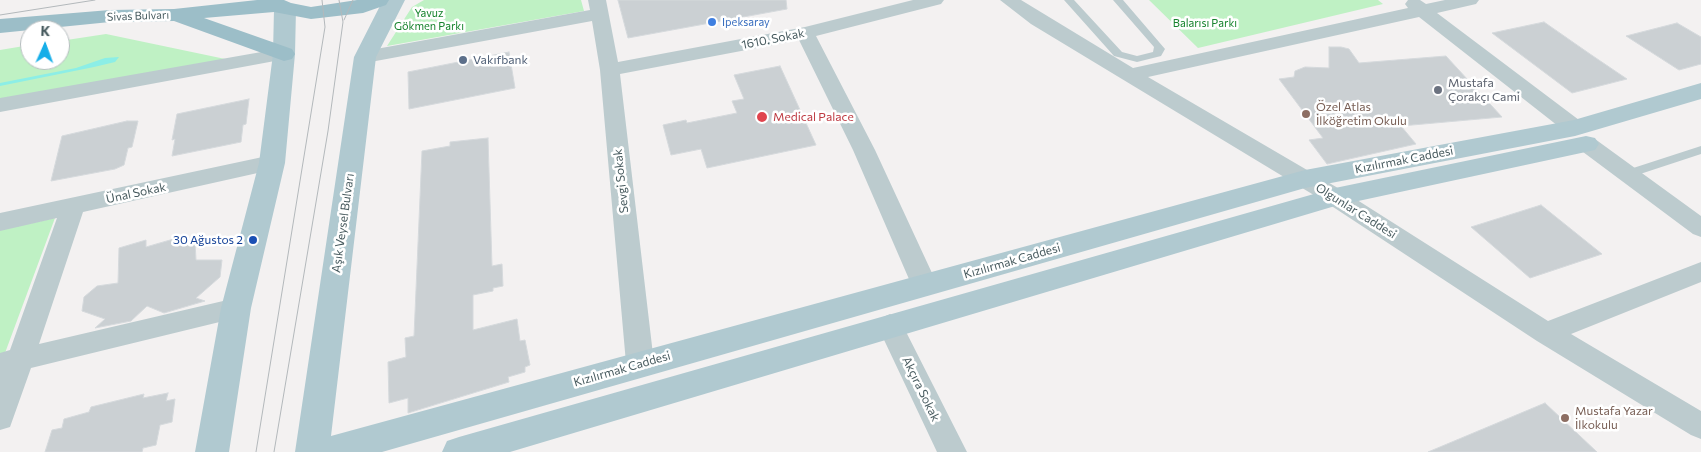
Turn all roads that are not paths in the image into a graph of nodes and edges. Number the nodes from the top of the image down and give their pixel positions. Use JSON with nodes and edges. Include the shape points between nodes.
{"nodes":[{"id":1,"x":378,"y":0,"type":"edge"},
{"id":2,"x":394,"y":0,"type":"edge"},
{"id":3,"x":935,"y":0,"type":"edge"},
{"id":4,"x":1009,"y":0,"type":"edge"},
{"id":5,"x":1069,"y":0,"type":"edge"},
{"id":6,"x":1118,"y":0,"type":"edge"},
{"id":7,"x":1470,"y":0,"type":"edge"},
{"id":8,"x":276,"y":5,"type":"edge"},
{"id":9,"x":1415,"y":5,"type":"edge"},
{"id":10,"x":598,"y":7,"type":"edge"},
{"id":11,"x":174,"y":15,"type":"junction"},
{"id":12,"x":0,"y":26,"type":"edge"},
{"id":13,"x":805,"y":33,"type":"junction"},
{"id":14,"x":284,"y":54,"type":"junction"},
{"id":15,"x":365,"y":57,"type":"junction"},
{"id":16,"x":1122,"y":64,"type":"junction"},
{"id":17,"x":610,"y":70,"type":"junction"},
{"id":18,"x":1701,"y":91,"type":"edge"},
{"id":19,"x":0,"y":105,"type":"edge"},
{"id":20,"x":1701,"y":111,"type":"edge"},
{"id":21,"x":1581,"y":136,"type":"junction"},
{"id":22,"x":1701,"y":150,"type":"edge"},
{"id":23,"x":272,"y":163,"type":"junction"},
{"id":24,"x":1628,"y":174,"type":"junction"},
{"id":25,"x":1305,"y":179,"type":"junction"},
{"id":26,"x":1335,"y":198,"type":"junction"},
{"id":27,"x":73,"y":207,"type":"junction"},
{"id":28,"x":0,"y":222,"type":"edge"},
{"id":29,"x":1701,"y":228,"type":"edge"},
{"id":30,"x":1701,"y":272,"type":"edge"},
{"id":31,"x":925,"y":286,"type":"junction"},
{"id":32,"x":236,"y":308,"type":"junction"},
{"id":33,"x":890,"y":325,"type":"junction"},
{"id":34,"x":1546,"y":334,"type":"junction"},
{"id":35,"x":11,"y":361,"type":"edge"},
{"id":36,"x":640,"y":364,"type":"junction"},
{"id":37,"x":0,"y":418,"type":"edge"},
{"id":38,"x":1701,"y":426,"type":"edge"},
{"id":39,"x":212,"y":452,"type":"edge"},
{"id":40,"x":312,"y":452,"type":"edge"},
{"id":41,"x":329,"y":452,"type":"edge"},
{"id":42,"x":459,"y":452,"type":"edge"},
{"id":43,"x":952,"y":452,"type":"edge"}],
"edges":[{"from":1,"to":8,"type":"highway","name":"Sivas Bulvarı","via":[[355,8],[311,13]]},
{"from":2,"to":15,"type":"main road","name":"Aşık Veysel Bulvarı"},
{"from":3,"to":13,"type":"street","name":"1610. Sokak"},
{"from":4,"to":16,"type":"street","name":"Olgunlar Caddesi","via":[[1038,20]]},
{"from":5,"to":16,"type":"lane"},
{"from":6,"to":16,"type":"lane","via":[[1160,49],[1154,56]]},
{"from":7,"to":9,"type":"street"},
{"from":8,"to":11,"type":"highway","name":"Sivas Bulvarı"},
{"from":8,"to":14,"type":"main road"},
{"from":9,"to":16,"type":"street"},
{"from":9,"to":21,"type":"street"},
{"from":10,"to":15,"type":"street"},
{"from":10,"to":17,"type":"street","name":"Sevgi Sokak"},
{"from":11,"to":12,"type":"highway","name":"Sivas Bulvarı","via":[[110,16]]},
{"from":11,"to":14,"type":"highway"},
{"from":13,"to":17,"type":"street","name":"1610. Sokak"},
{"from":13,"to":31,"type":"street","via":[[864,150]]},
{"from":14,"to":19,"type":"street"},
{"from":14,"to":23,"type":"main road"},
{"from":15,"to":40,"type":"main road","name":"Aşık Veysel Bulvarı"},
{"from":16,"to":25,"type":"street","name":"Olgunlar Caddesi"},
{"from":17,"to":36,"type":"street","name":"Sevgi Sokak"},
{"from":18,"to":21,"type":"main road","name":"Kızılırmak Caddesi"},
{"from":20,"to":21,"type":"main road","name":"Kızılırmak Caddesi"},
{"from":21,"to":24,"type":"street"},
{"from":21,"to":25,"type":"main road","name":"Kızılırmak Caddesi"},
{"from":21,"to":26,"type":"main road","name":"Kızılırmak Caddesi"},
{"from":22,"to":24,"type":"lane"},
{"from":23,"to":27,"type":"street","name":"Ünal Sokak"},
{"from":23,"to":32,"type":"main road"},
{"from":24,"to":29,"type":"street"},
{"from":25,"to":26,"type":"street","name":"Olgunlar Caddesi"},
{"from":25,"to":31,"type":"main road","name":"Kızılırmak Caddesi"},
{"from":26,"to":33,"type":"main road","name":"Kızılırmak Caddesi"},
{"from":26,"to":34,"type":"street","name":"Olgunlar Caddesi"},
{"from":27,"to":28,"type":"street","name":"Ünal Sokak"},
{"from":27,"to":35,"type":"street"},
{"from":30,"to":34,"type":"street"},
{"from":31,"to":36,"type":"main road","name":"Kızılırmak Caddesi"},
{"from":32,"to":35,"type":"street"},
{"from":32,"to":39,"type":"main road"},
{"from":33,"to":42,"type":"main road","name":"Kızılırmak Caddesi"},
{"from":33,"to":43,"type":"street","name":"Akçıra Sokak"},
{"from":34,"to":38,"type":"street","name":"Olgunlar Caddesi"},
{"from":35,"to":37,"type":"street"},
{"from":36,"to":41,"type":"main road","name":"Kızılırmak Caddesi"}]}
